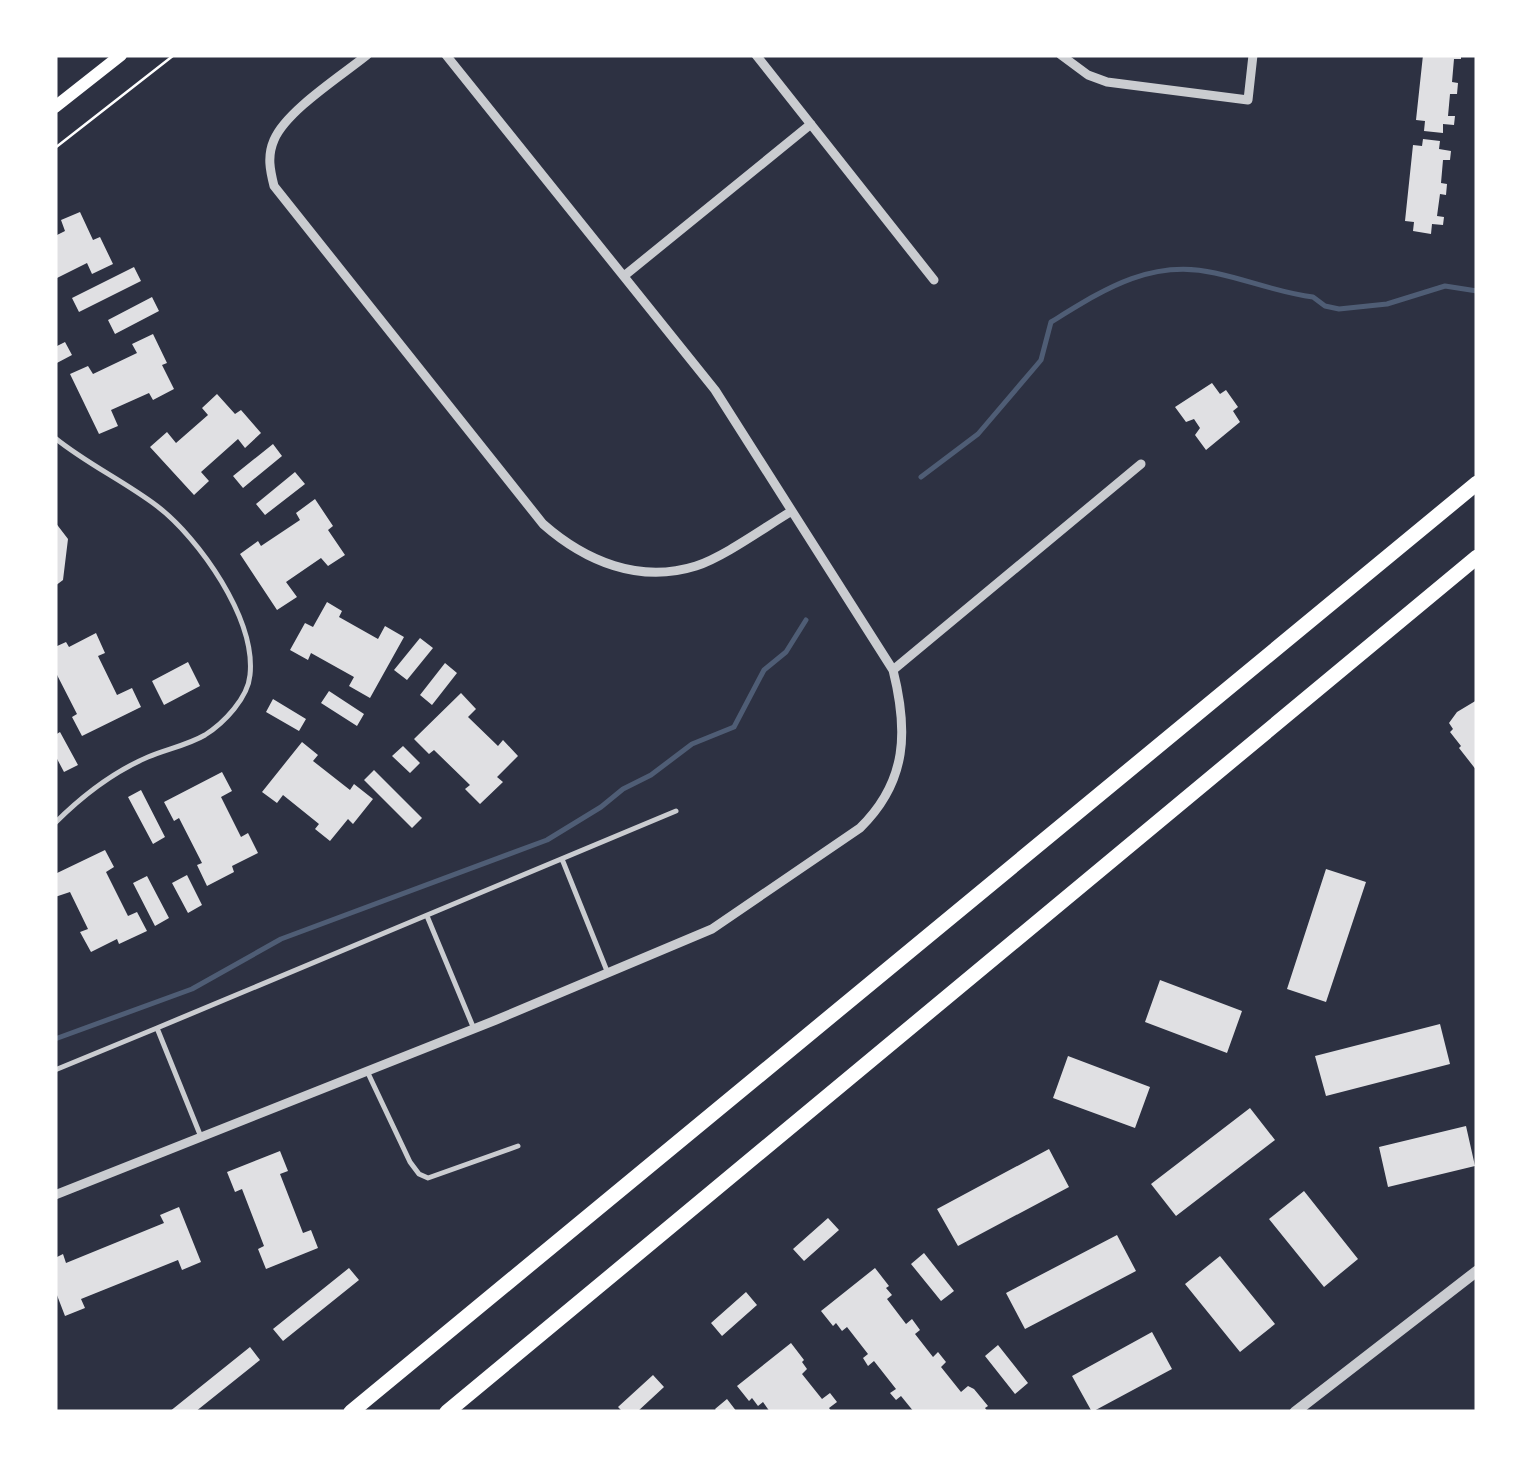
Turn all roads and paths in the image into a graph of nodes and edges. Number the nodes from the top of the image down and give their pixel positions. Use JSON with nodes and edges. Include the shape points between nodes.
{"nodes":[{"id":1,"x":121,"y":55,"type":"edge"},
{"id":2,"x":174,"y":55,"type":"edge"},
{"id":3,"x":366,"y":55,"type":"edge"},
{"id":4,"x":446,"y":55,"type":"edge"},
{"id":5,"x":756,"y":55,"type":"edge"},
{"id":6,"x":1061,"y":55,"type":"edge"},
{"id":7,"x":1252,"y":55,"type":"edge"},
{"id":8,"x":55,"y":107,"type":"edge"},
{"id":9,"x":811,"y":124,"type":"junction"},
{"id":10,"x":55,"y":148,"type":"edge"},
{"id":11,"x":624,"y":276,"type":"junction"},
{"id":12,"x":934,"y":280,"type":"dead end"},
{"id":13,"x":55,"y":438,"type":"edge"},
{"id":14,"x":1140,"y":464,"type":"dead end"},
{"id":15,"x":1477,"y":483,"type":"edge"},
{"id":16,"x":792,"y":511,"type":"junction"},
{"id":17,"x":1477,"y":558,"type":"edge"},
{"id":18,"x":893,"y":670,"type":"junction"},
{"id":19,"x":676,"y":811,"type":"dead end"},
{"id":20,"x":55,"y":822,"type":"edge"},
{"id":21,"x":562,"y":858,"type":"junction"},
{"id":22,"x":427,"y":915,"type":"junction"},
{"id":23,"x":608,"y":974,"type":"junction"},
{"id":24,"x":157,"y":1028,"type":"junction"},
{"id":25,"x":474,"y":1029,"type":"junction"},
{"id":26,"x":55,"y":1070,"type":"edge"},
{"id":27,"x":367,"y":1071,"type":"junction"},
{"id":28,"x":201,"y":1138,"type":"junction"},
{"id":29,"x":518,"y":1146,"type":"dead end"},
{"id":30,"x":55,"y":1194,"type":"edge"},
{"id":31,"x":1477,"y":1271,"type":"edge"},
{"id":32,"x":351,"y":1412,"type":"edge"},
{"id":33,"x":447,"y":1412,"type":"edge"},
{"id":34,"x":1295,"y":1412,"type":"edge"}],
"edges":[{"from":1,"to":8,"type":"main road"},
{"from":2,"to":10,"type":"path"},
{"from":3,"to":16,"type":"street","via":[[274,139],[274,186],[544,524],[567,545],[609,566],[655,572],[697,566]]},
{"from":4,"to":11,"type":"street"},
{"from":5,"to":9,"type":"street"},
{"from":6,"to":7,"type":"street","via":[[1106,82],[1248,100]]},
{"from":9,"to":11,"type":"street"},
{"from":9,"to":12,"type":"street"},
{"from":11,"to":16,"type":"street","via":[[714,390]]},
{"from":13,"to":20,"type":"lane","via":[[158,507],[193,542],[241,620],[250,678],[234,709],[204,735],[105,781]]},
{"from":14,"to":18,"type":"street"},
{"from":15,"to":32,"type":"highway"},
{"from":16,"to":18,"type":"street"},
{"from":17,"to":33,"type":"highway"},
{"from":18,"to":23,"type":"street","via":[[902,750],[874,815],[712,929]]},
{"from":19,"to":21,"type":"lane"},
{"from":21,"to":22,"type":"lane"},
{"from":21,"to":23,"type":"lane"},
{"from":22,"to":24,"type":"lane"},
{"from":22,"to":25,"type":"lane"},
{"from":23,"to":25,"type":"street"},
{"from":24,"to":26,"type":"lane"},
{"from":24,"to":28,"type":"lane"},
{"from":25,"to":27,"type":"street"},
{"from":27,"to":28,"type":"street"},
{"from":27,"to":29,"type":"lane","via":[[419,1174],[428,1178]]},
{"from":28,"to":30,"type":"street"},
{"from":31,"to":34,"type":"street"}]}
